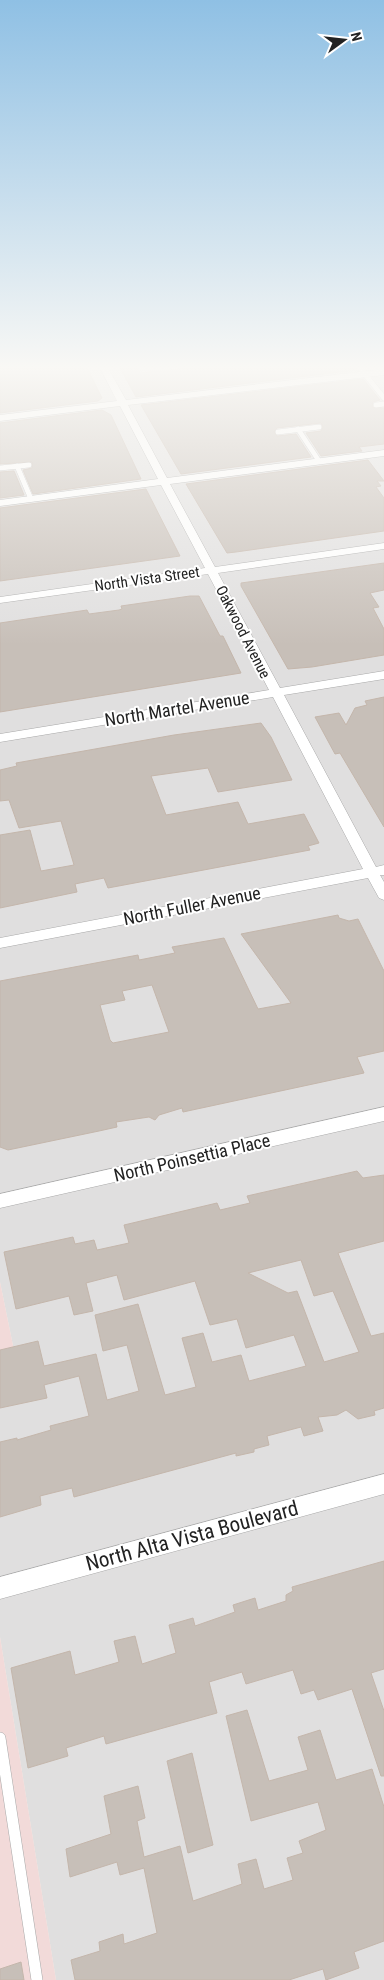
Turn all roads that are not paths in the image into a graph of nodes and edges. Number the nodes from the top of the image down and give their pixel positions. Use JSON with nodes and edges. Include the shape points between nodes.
{"nodes":[{"id":1,"x":153,"y":460,"type":"edge"},
{"id":2,"x":331,"y":460,"type":"edge"},
{"id":3,"x":320,"y":462,"type":"joint"},
{"id":4,"x":29,"y":465,"type":"dead end"},
{"id":5,"x":17,"y":466,"type":"junction"},
{"id":6,"x":0,"y":468,"type":"edge"},
{"id":7,"x":164,"y":482,"type":"junction"},
{"id":8,"x":31,"y":499,"type":"junction"},
{"id":9,"x":0,"y":503,"type":"edge"},
{"id":10,"x":384,"y":546,"type":"edge"},
{"id":11,"x":212,"y":570,"type":"junction"},
{"id":12,"x":0,"y":600,"type":"edge"},
{"id":13,"x":384,"y":675,"type":"edge"},
{"id":14,"x":274,"y":693,"type":"junction"},
{"id":15,"x":0,"y":738,"type":"edge"},
{"id":16,"x":378,"y":871,"type":"edge"},
{"id":17,"x":384,"y":895,"type":"edge"},
{"id":18,"x":0,"y":943,"type":"edge"},
{"id":19,"x":384,"y":1114,"type":"edge"},
{"id":20,"x":0,"y":1201,"type":"edge"},
{"id":21,"x":384,"y":1484,"type":"edge"},
{"id":22,"x":0,"y":1588,"type":"edge"},
{"id":23,"x":0,"y":1738,"type":"edge"},
{"id":24,"x":37,"y":1980,"type":"edge"}],
"edges":[{"from":1,"to":7,"type":"street","name":"Oakwood Avenue"},
{"from":2,"to":3,"type":"street"},
{"from":3,"to":7,"type":"street"},
{"from":4,"to":5,"type":"lane"},
{"from":5,"to":6,"type":"lane"},
{"from":5,"to":8,"type":"lane"},
{"from":7,"to":8,"type":"street"},
{"from":7,"to":11,"type":"street","name":"Oakwood Avenue"},
{"from":8,"to":9,"type":"street"},
{"from":10,"to":11,"type":"street","name":"North Vista Street"},
{"from":11,"to":12,"type":"street","name":"North Vista Street"},
{"from":11,"to":14,"type":"street","name":"Oakwood Avenue"},
{"from":13,"to":14,"type":"street","name":"North Martel Avenue"},
{"from":14,"to":15,"type":"street","name":"North Martel Avenue"},
{"from":14,"to":16,"type":"street","name":"Oakwood Avenue"},
{"from":16,"to":17,"type":"street","name":"Oakwood Avenue"},
{"from":16,"to":18,"type":"street","name":"North Fuller Avenue"},
{"from":19,"to":20,"type":"street","name":"North Poinsettia Place"},
{"from":21,"to":22,"type":"street","name":"North Alta Vista Boulevard"},
{"from":23,"to":24,"type":"lane"}]}
